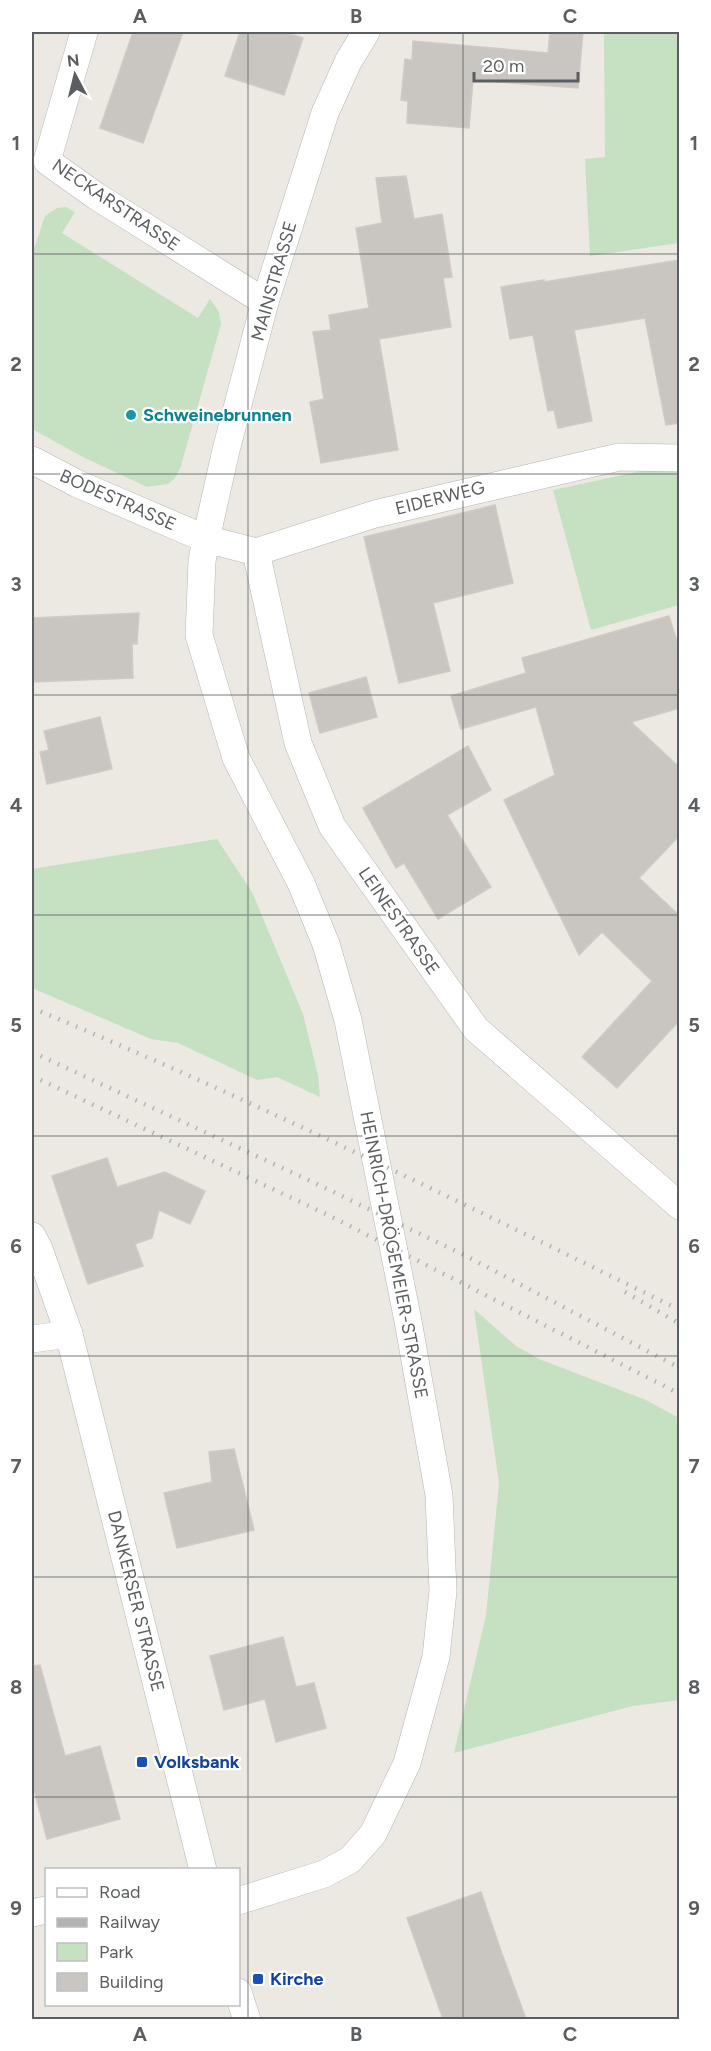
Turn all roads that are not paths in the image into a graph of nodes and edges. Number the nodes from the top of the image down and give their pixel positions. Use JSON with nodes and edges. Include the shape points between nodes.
{"nodes":[{"id":1,"x":84,"y":32,"type":"edge"},
{"id":2,"x":366,"y":32,"type":"edge"},
{"id":3,"x":265,"y":302,"type":"junction"},
{"id":4,"x":680,"y":458,"type":"edge"},
{"id":5,"x":32,"y":460,"type":"edge"},
{"id":6,"x":206,"y":539,"type":"junction"},
{"id":7,"x":256,"y":552,"type":"junction"},
{"id":8,"x":680,"y":1206,"type":"edge"},
{"id":9,"x":32,"y":1236,"type":"edge"},
{"id":10,"x":69,"y":1334,"type":"junction"},
{"id":11,"x":32,"y":1339,"type":"edge"},
{"id":12,"x":202,"y":1868,"type":"edge"},
{"id":13,"x":240,"y":1900,"type":"edge"},
{"id":14,"x":240,"y":1998,"type":"edge"},
{"id":15,"x":247,"y":2019,"type":"edge"}],
"edges":[{"from":1,"to":3,"type":"street","name":"NECKARSTRASSE","via":[[47,161]]},
{"from":2,"to":3,"type":"street","name":"MAINSTRASSE","via":[[325,113]]},
{"from":3,"to":6,"type":"street","name":"MAINSTRASSE"},
{"from":4,"to":7,"type":"street","name":"EIDERWEG","via":[[619,457],[375,514]]},
{"from":5,"to":6,"type":"street","name":"BODESTRASSE"},
{"from":6,"to":7,"type":"street"},
{"from":6,"to":13,"type":"street","name":"HEINRICH-DRÖGEMEIER-STRASSE","via":[[199,635],[236,758],[305,894],[326,944],[348,1020],[439,1495],[443,1591],[436,1657],[407,1763],[373,1834],[350,1860],[324,1874]]},
{"from":7,"to":8,"type":"street","name":"LEINESTRASSE","via":[[298,743],[332,826],[476,1029]]},
{"from":9,"to":10,"type":"street","name":"DANKERSER STRASSE"},
{"from":10,"to":11,"type":"street"},
{"from":10,"to":12,"type":"street","name":"DANKERSER STRASSE"},
{"from":14,"to":15,"type":"street"}]}
